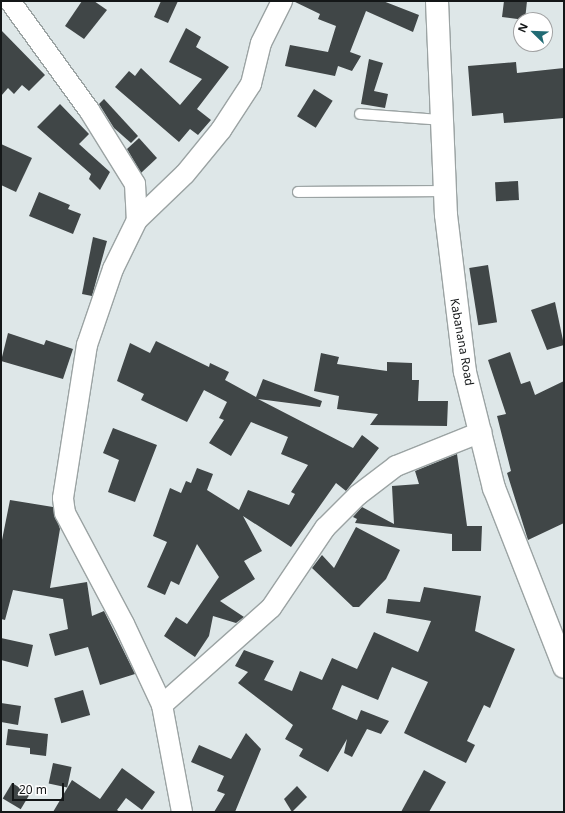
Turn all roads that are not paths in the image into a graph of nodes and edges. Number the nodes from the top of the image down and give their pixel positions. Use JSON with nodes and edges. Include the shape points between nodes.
{"nodes":[{"id":1,"x":10,"y":1,"type":"edge"},
{"id":2,"x":282,"y":1,"type":"edge"},
{"id":3,"x":437,"y":1,"type":"edge"},
{"id":4,"x":360,"y":114,"type":"dead end"},
{"id":5,"x":442,"y":120,"type":"junction"},
{"id":6,"x":445,"y":191,"type":"junction"},
{"id":7,"x":298,"y":192,"type":"dead end"},
{"id":8,"x":137,"y":220,"type":"junction"},
{"id":9,"x":481,"y":432,"type":"junction"},
{"id":10,"x":564,"y":667,"type":"edge"},
{"id":11,"x":162,"y":705,"type":"junction"},
{"id":12,"x":182,"y":812,"type":"edge"}],
"edges":[{"from":1,"to":8,"type":"street","via":[[89,110],[135,184]]},
{"from":2,"to":8,"type":"street","via":[[261,43],[251,84],[221,130],[185,174]]},
{"from":3,"to":5,"type":"street","name":"Kabanana Road"},
{"from":4,"to":5,"type":"lane"},
{"from":5,"to":6,"type":"street","name":"Kabanana Road"},
{"from":6,"to":7,"type":"lane"},
{"from":6,"to":9,"type":"street","name":"Kabanana Road","via":[[454,296],[465,372]]},
{"from":8,"to":11,"type":"street","via":[[113,269],[87,345],[63,498],[65,512],[124,624]]},
{"from":9,"to":10,"type":"street","name":"Kabanana Road","via":[[494,488]]},
{"from":9,"to":11,"type":"street","via":[[396,466],[358,495],[325,528],[271,608]]},
{"from":11,"to":12,"type":"street"}]}
